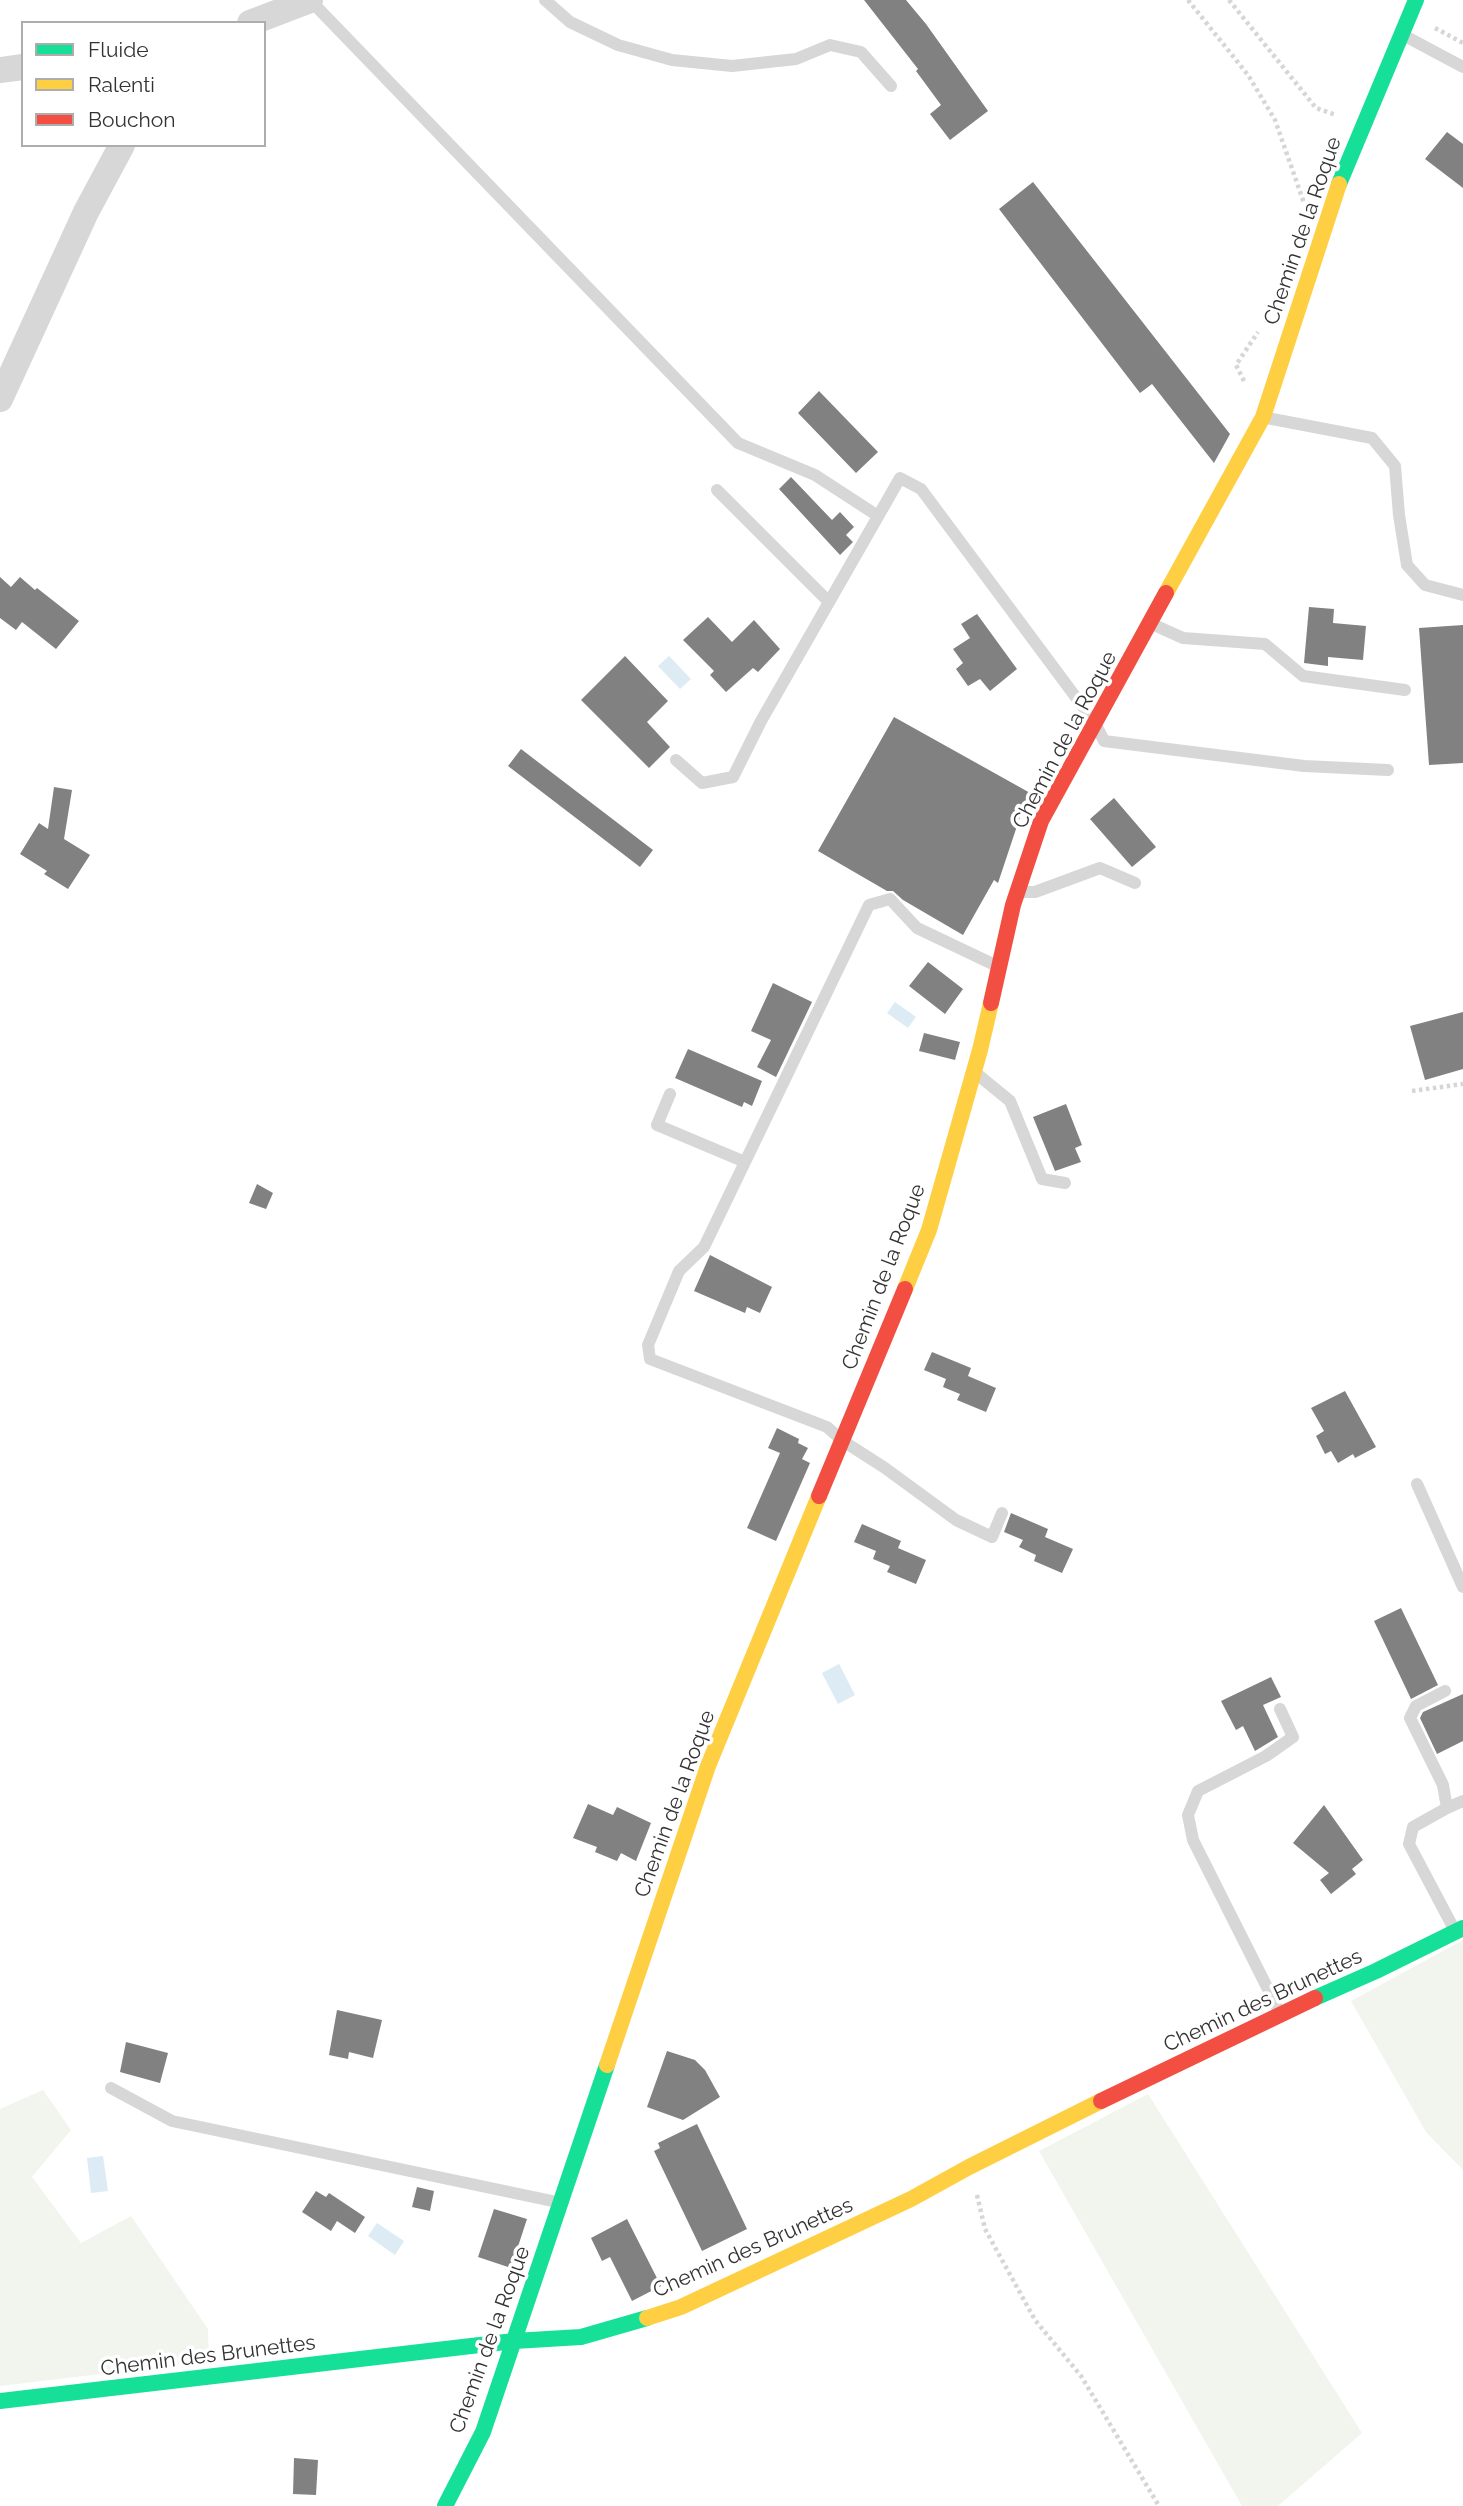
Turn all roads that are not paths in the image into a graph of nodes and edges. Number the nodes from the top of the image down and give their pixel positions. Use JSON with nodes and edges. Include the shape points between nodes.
{"nodes":[{"id":1,"x":310,"y":0,"type":"edge"},
{"id":2,"x":545,"y":0,"type":"edge"},
{"id":3,"x":1416,"y":0,"type":"edge"},
{"id":4,"x":255,"y":21,"type":"edge"},
{"id":5,"x":1402,"y":34,"type":"junction"},
{"id":6,"x":21,"y":67,"type":"edge"},
{"id":7,"x":1463,"y":67,"type":"edge"},
{"id":8,"x":0,"y":70,"type":"edge"},
{"id":9,"x":891,"y":86,"type":"dead end"},
{"id":10,"x":121,"y":147,"type":"edge"},
{"id":11,"x":0,"y":399,"type":"edge"},
{"id":12,"x":1263,"y":417,"type":"junction"},
{"id":13,"x":717,"y":491,"type":"dead end"},
{"id":14,"x":878,"y":516,"type":"junction"},
{"id":15,"x":1463,"y":595,"type":"edge"},
{"id":16,"x":829,"y":602,"type":"junction"},
{"id":17,"x":1150,"y":623,"type":"junction"},
{"id":18,"x":1405,"y":690,"type":"dead end"},
{"id":19,"x":1096,"y":723,"type":"junction"},
{"id":20,"x":676,"y":760,"type":"dead end"},
{"id":21,"x":1388,"y":770,"type":"dead end"},
{"id":22,"x":1135,"y":883,"type":"dead end"},
{"id":23,"x":1017,"y":892,"type":"junction"},
{"id":24,"x":999,"y":967,"type":"junction"},
{"id":25,"x":974,"y":1072,"type":"junction"},
{"id":26,"x":670,"y":1094,"type":"dead end"},
{"id":27,"x":745,"y":1162,"type":"junction"},
{"id":28,"x":1065,"y":1184,"type":"dead end"},
{"id":29,"x":843,"y":1441,"type":"junction"},
{"id":30,"x":1417,"y":1484,"type":"dead end"},
{"id":31,"x":1002,"y":1513,"type":"dead end"},
{"id":32,"x":1463,"y":1587,"type":"edge"},
{"id":33,"x":1445,"y":1690,"type":"dead end"},
{"id":34,"x":1280,"y":1709,"type":"dead end"},
{"id":35,"x":1463,"y":1801,"type":"edge"},
{"id":36,"x":1447,"y":1808,"type":"junction"},
{"id":37,"x":1459,"y":1930,"type":"edge"},
{"id":38,"x":1279,"y":2013,"type":"junction"},
{"id":39,"x":111,"y":2088,"type":"dead end"},
{"id":40,"x":561,"y":2202,"type":"junction"},
{"id":41,"x":514,"y":2341,"type":"junction"},
{"id":42,"x":0,"y":2401,"type":"edge"},
{"id":43,"x":445,"y":2506,"type":"edge"}],
"edges":[{"from":1,"to":4,"type":"street"},
{"from":1,"to":14,"type":"lane","via":[[738,443],[815,475]]},
{"from":2,"to":9,"type":"lane","via":[[570,22],[618,45],[671,60],[732,66],[796,59],[830,45],[861,52]]},
{"from":3,"to":5,"type":"street","name":"Chemin de la Roque"},
{"from":5,"to":7,"type":"lane"},
{"from":5,"to":12,"type":"street","name":"Chemin de la Roque","via":[[1342,176]]},
{"from":6,"to":8,"type":"street"},
{"from":10,"to":11,"type":"street"},
{"from":12,"to":15,"type":"lane","via":[[1372,438],[1395,466],[1407,565],[1425,585]]},
{"from":12,"to":17,"type":"street","name":"Chemin de la Roque"},
{"from":13,"to":16,"type":"lane"},
{"from":14,"to":16,"type":"lane"},
{"from":14,"to":19,"type":"lane","via":[[900,478],[921,489]]},
{"from":16,"to":20,"type":"lane","via":[[733,777],[702,783]]},
{"from":17,"to":18,"type":"lane","via":[[1183,638],[1265,644],[1303,677]]},
{"from":17,"to":19,"type":"street","name":"Chemin de la Roque"},
{"from":19,"to":21,"type":"lane","via":[[1104,741],[1304,766]]},
{"from":19,"to":23,"type":"street","name":"Chemin de la Roque","via":[[1041,821]]},
{"from":22,"to":23,"type":"lane","via":[[1100,867],[1035,892]]},
{"from":23,"to":24,"type":"street","name":"Chemin de la Roque"},
{"from":24,"to":25,"type":"street","name":"Chemin de la Roque"},
{"from":24,"to":27,"type":"lane","via":[[918,928],[890,899],[869,905]]},
{"from":25,"to":28,"type":"lane","via":[[1010,1101],[1042,1179]]},
{"from":25,"to":29,"type":"street","name":"Chemin de la Roque","via":[[929,1230]]},
{"from":26,"to":27,"type":"lane","via":[[657,1125]]},
{"from":27,"to":29,"type":"lane","via":[[704,1247],[679,1270],[648,1345],[650,1359],[827,1427]]},
{"from":29,"to":31,"type":"lane","via":[[956,1520],[992,1537]]},
{"from":29,"to":40,"type":"street","name":"Chemin de la Roque","via":[[708,1766]]},
{"from":30,"to":32,"type":"lane"},
{"from":33,"to":36,"type":"lane","via":[[1416,1706],[1410,1718],[1443,1786]]},
{"from":34,"to":38,"type":"lane","via":[[1293,1737],[1198,1791],[1188,1815],[1193,1840]]},
{"from":35,"to":36,"type":"lane"},
{"from":36,"to":37,"type":"lane","via":[[1413,1826],[1409,1844]]},
{"from":37,"to":38,"type":"street","name":"Chemin des Brunettes"},
{"from":38,"to":41,"type":"street","name":"Chemin des Brunettes","via":[[911,2199],[681,2307],[581,2337]]},
{"from":39,"to":40,"type":"lane","via":[[172,2121]]},
{"from":40,"to":41,"type":"street","name":"Chemin de la Roque"},
{"from":41,"to":42,"type":"street","name":"Chemin des Brunettes"},
{"from":41,"to":43,"type":"street","name":"Chemin de la Roque","via":[[483,2432]]}]}
